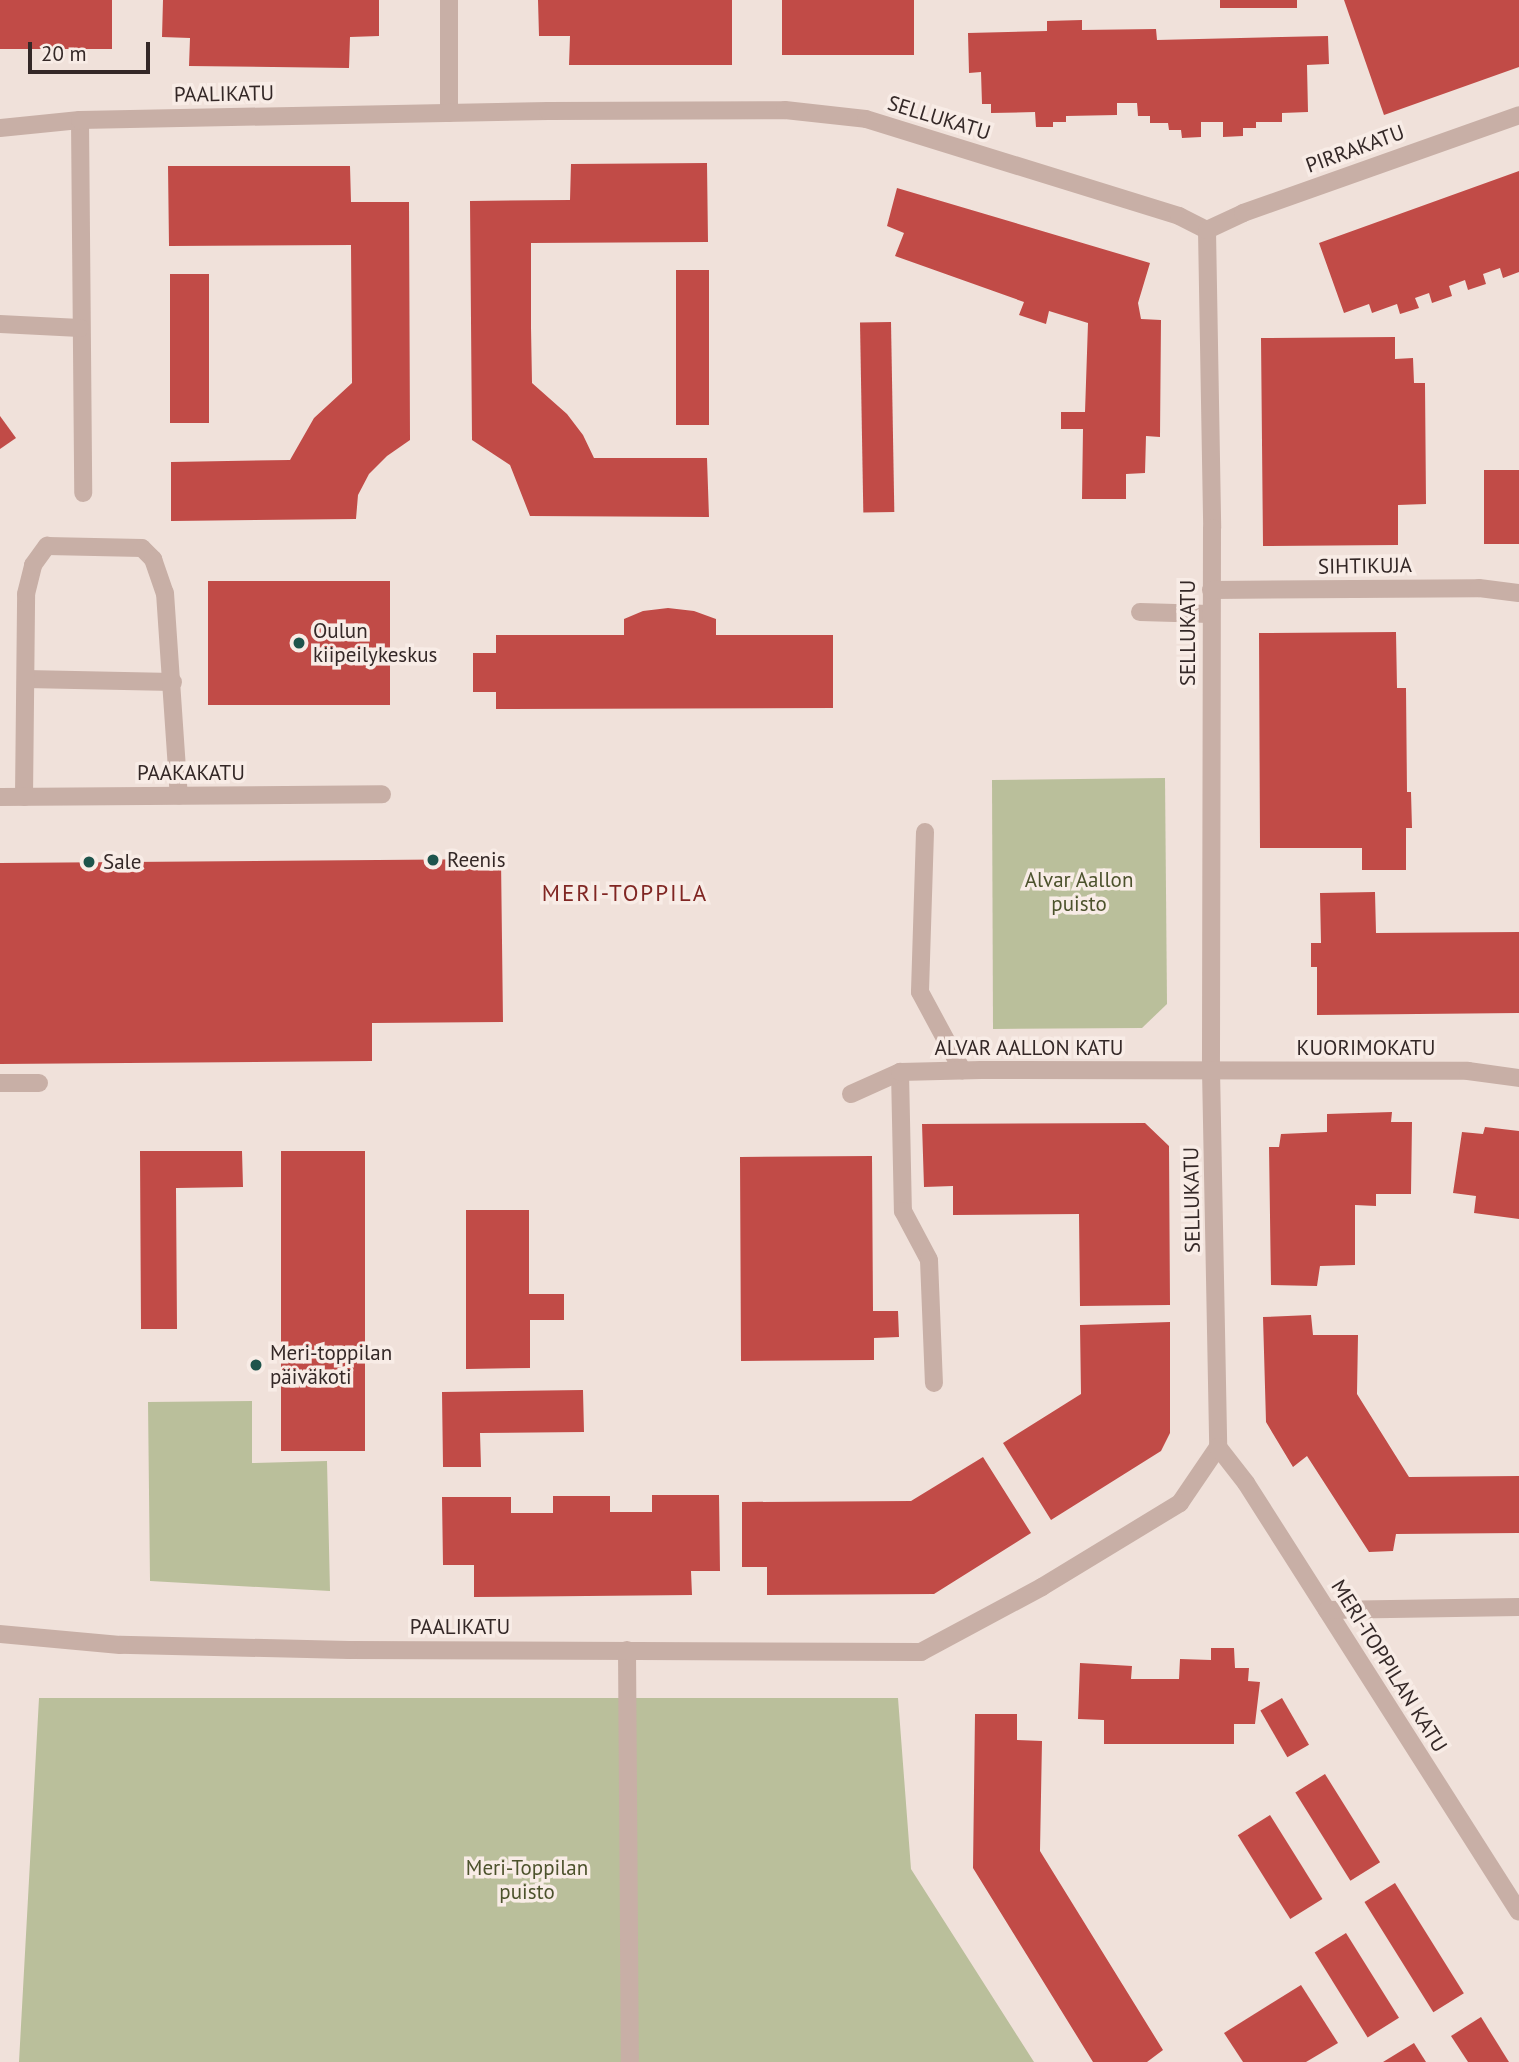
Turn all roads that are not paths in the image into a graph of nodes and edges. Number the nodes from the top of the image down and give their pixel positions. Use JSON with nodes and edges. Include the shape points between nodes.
{"nodes":[{"id":1,"x":449,"y":0,"type":"edge"},
{"id":2,"x":449,"y":113,"type":"junction"},
{"id":3,"x":1519,"y":114,"type":"edge"},
{"id":4,"x":80,"y":120,"type":"junction"},
{"id":5,"x":0,"y":128,"type":"edge"},
{"id":6,"x":1207,"y":230,"type":"junction"},
{"id":7,"x":0,"y":324,"type":"edge"},
{"id":8,"x":80,"y":328,"type":"junction"},
{"id":9,"x":83,"y":493,"type":"dead end"},
{"id":10,"x":1211,"y":590,"type":"junction"},
{"id":11,"x":1519,"y":593,"type":"edge"},
{"id":12,"x":1140,"y":612,"type":"dead end"},
{"id":13,"x":1210,"y":614,"type":"junction"},
{"id":14,"x":26,"y":679,"type":"junction"},
{"id":15,"x":173,"y":682,"type":"junction"},
{"id":16,"x":382,"y":794,"type":"dead end"},
{"id":17,"x":179,"y":796,"type":"junction"},
{"id":18,"x":0,"y":797,"type":"edge"},
{"id":19,"x":24,"y":797,"type":"junction"},
{"id":20,"x":925,"y":832,"type":"dead end"},
{"id":21,"x":962,"y":1070,"type":"junction"},
{"id":22,"x":1212,"y":1070,"type":"junction"},
{"id":23,"x":900,"y":1072,"type":"junction"},
{"id":24,"x":1519,"y":1078,"type":"edge"},
{"id":25,"x":0,"y":1083,"type":"edge"},
{"id":26,"x":39,"y":1083,"type":"dead end"},
{"id":27,"x":851,"y":1094,"type":"dead end"},
{"id":28,"x":933,"y":1382,"type":"dead end"},
{"id":29,"x":1218,"y":1447,"type":"junction"},
{"id":30,"x":1519,"y":1606,"type":"edge"},
{"id":31,"x":1327,"y":1610,"type":"junction"},
{"id":32,"x":0,"y":1634,"type":"edge"},
{"id":33,"x":627,"y":1650,"type":"junction"},
{"id":34,"x":1519,"y":1912,"type":"edge"},
{"id":35,"x":630,"y":2062,"type":"edge"}],
"edges":[{"from":1,"to":2,"type":"street"},
{"from":2,"to":4,"type":"street","name":"PAALIKATU"},
{"from":2,"to":6,"type":"street","name":"SELLUKATU","via":[[785,110],[866,119],[1180,216]]},
{"from":3,"to":6,"type":"street","name":"PIRRAKATU"},
{"from":4,"to":5,"type":"street","name":"PAALIKATU"},
{"from":4,"to":8,"type":"street"},
{"from":6,"to":10,"type":"street","name":"SELLUKATU"},
{"from":7,"to":8,"type":"street"},
{"from":8,"to":9,"type":"street"},
{"from":10,"to":11,"type":"street","name":"SIHTIKUJA","via":[[1479,588]]},
{"from":10,"to":13,"type":"street","name":"SELLUKATU"},
{"from":12,"to":13,"type":"street"},
{"from":13,"to":22,"type":"street","name":"SELLUKATU"},
{"from":14,"to":15,"type":"street"},
{"from":14,"to":15,"type":"street","via":[[26,594],[33,565],[47,547],[142,548],[153,559],[165,593]]},
{"from":14,"to":19,"type":"street"},
{"from":15,"to":17,"type":"street"},
{"from":16,"to":17,"type":"street","name":"PAAKAKATU"},
{"from":17,"to":19,"type":"street","name":"PAAKAKATU"},
{"from":18,"to":19,"type":"street","name":"PAAKAKATU"},
{"from":20,"to":21,"type":"street","via":[[920,992]]},
{"from":21,"to":22,"type":"street","name":"ALVAR AALLON KATU"},
{"from":21,"to":23,"type":"street","name":"ALVAR AALLON KATU"},
{"from":22,"to":24,"type":"street","name":"KUORIMOKATU","via":[[1468,1071]]},
{"from":22,"to":29,"type":"street","name":"SELLUKATU"},
{"from":23,"to":27,"type":"street","name":"ALVAR AALLON KATU"},
{"from":23,"to":28,"type":"street","via":[[903,1211],[929,1260]]},
{"from":25,"to":26,"type":"street"},
{"from":29,"to":31,"type":"street","name":"MERI-TOPPILAN KATU"},
{"from":29,"to":33,"type":"street","name":"PAALIKATU","via":[[1180,1503],[1042,1587],[921,1652]]},
{"from":30,"to":31,"type":"street"},
{"from":31,"to":34,"type":"street","name":"MERI-TOPPILAN KATU"},
{"from":32,"to":33,"type":"street","name":"PAALIKATU","via":[[120,1645]]},
{"from":33,"to":35,"type":"street"}]}
